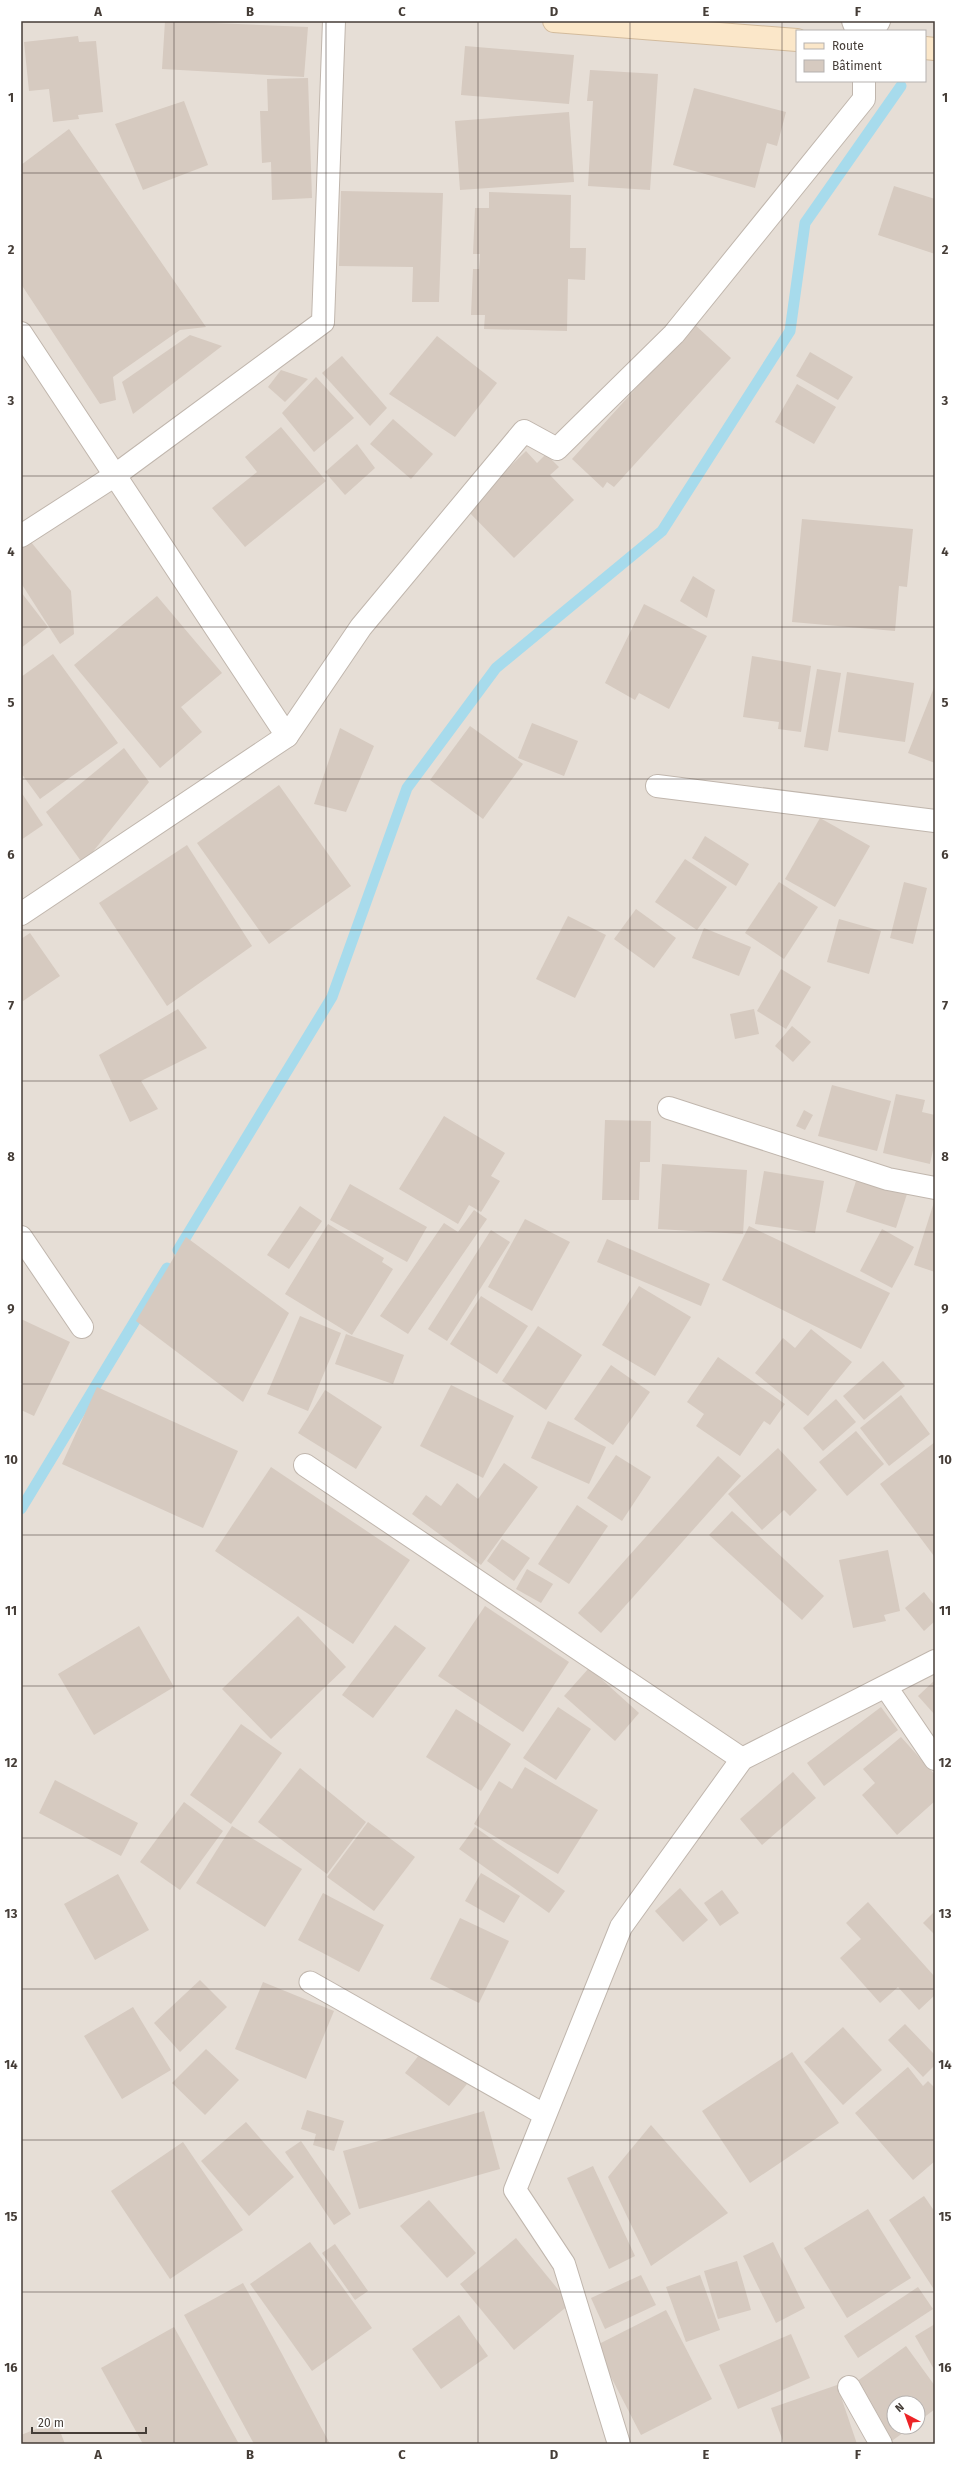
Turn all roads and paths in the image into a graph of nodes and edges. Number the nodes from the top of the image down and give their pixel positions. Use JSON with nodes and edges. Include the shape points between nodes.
{"nodes":[{"id":1,"x":334,"y":21,"type":"edge"},
{"id":2,"x":554,"y":21,"type":"edge"},
{"id":3,"x":879,"y":21,"type":"edge"},
{"id":4,"x":874,"y":30,"type":"edge"},
{"id":5,"x":796,"y":40,"type":"edge"},
{"id":6,"x":864,"y":82,"type":"edge"},
{"id":7,"x":21,"y":334,"type":"edge"},
{"id":8,"x":114,"y":476,"type":"junction"},
{"id":9,"x":21,"y":536,"type":"edge"},
{"id":10,"x":287,"y":736,"type":"junction"},
{"id":11,"x":657,"y":786,"type":"dead end"},
{"id":12,"x":935,"y":821,"type":"edge"},
{"id":13,"x":21,"y":914,"type":"edge"},
{"id":14,"x":669,"y":1108,"type":"dead end"},
{"id":15,"x":935,"y":1188,"type":"edge"},
{"id":16,"x":21,"y":1237,"type":"edge"},
{"id":17,"x":82,"y":1327,"type":"dead end"},
{"id":18,"x":305,"y":1465,"type":"dead end"},
{"id":19,"x":935,"y":1662,"type":"edge"},
{"id":20,"x":886,"y":1687,"type":"junction"},
{"id":21,"x":935,"y":1759,"type":"edge"},
{"id":22,"x":742,"y":1760,"type":"junction"},
{"id":23,"x":310,"y":1982,"type":"dead end"},
{"id":24,"x":545,"y":2115,"type":"junction"},
{"id":25,"x":849,"y":2387,"type":"dead end"},
{"id":26,"x":620,"y":2444,"type":"edge"},
{"id":27,"x":881,"y":2444,"type":"edge"}],
"edges":[{"from":1,"to":8,"type":"street","via":[[323,322]]},
{"from":2,"to":5,"type":"street"},
{"from":3,"to":4,"type":"street"},
{"from":6,"to":10,"type":"street","via":[[864,99],[674,334],[557,449],[524,431],[361,627]]},
{"from":7,"to":8,"type":"street"},
{"from":8,"to":9,"type":"street"},
{"from":8,"to":10,"type":"street"},
{"from":10,"to":13,"type":"street"},
{"from":11,"to":12,"type":"street"},
{"from":14,"to":15,"type":"street","via":[[888,1179]]},
{"from":16,"to":17,"type":"street"},
{"from":18,"to":22,"type":"street"},
{"from":19,"to":20,"type":"street"},
{"from":20,"to":21,"type":"street"},
{"from":20,"to":22,"type":"street"},
{"from":22,"to":24,"type":"street","via":[[621,1927]]},
{"from":23,"to":24,"type":"lane"},
{"from":24,"to":26,"type":"street","via":[[516,2190],[564,2264]]},
{"from":25,"to":27,"type":"street"}]}
